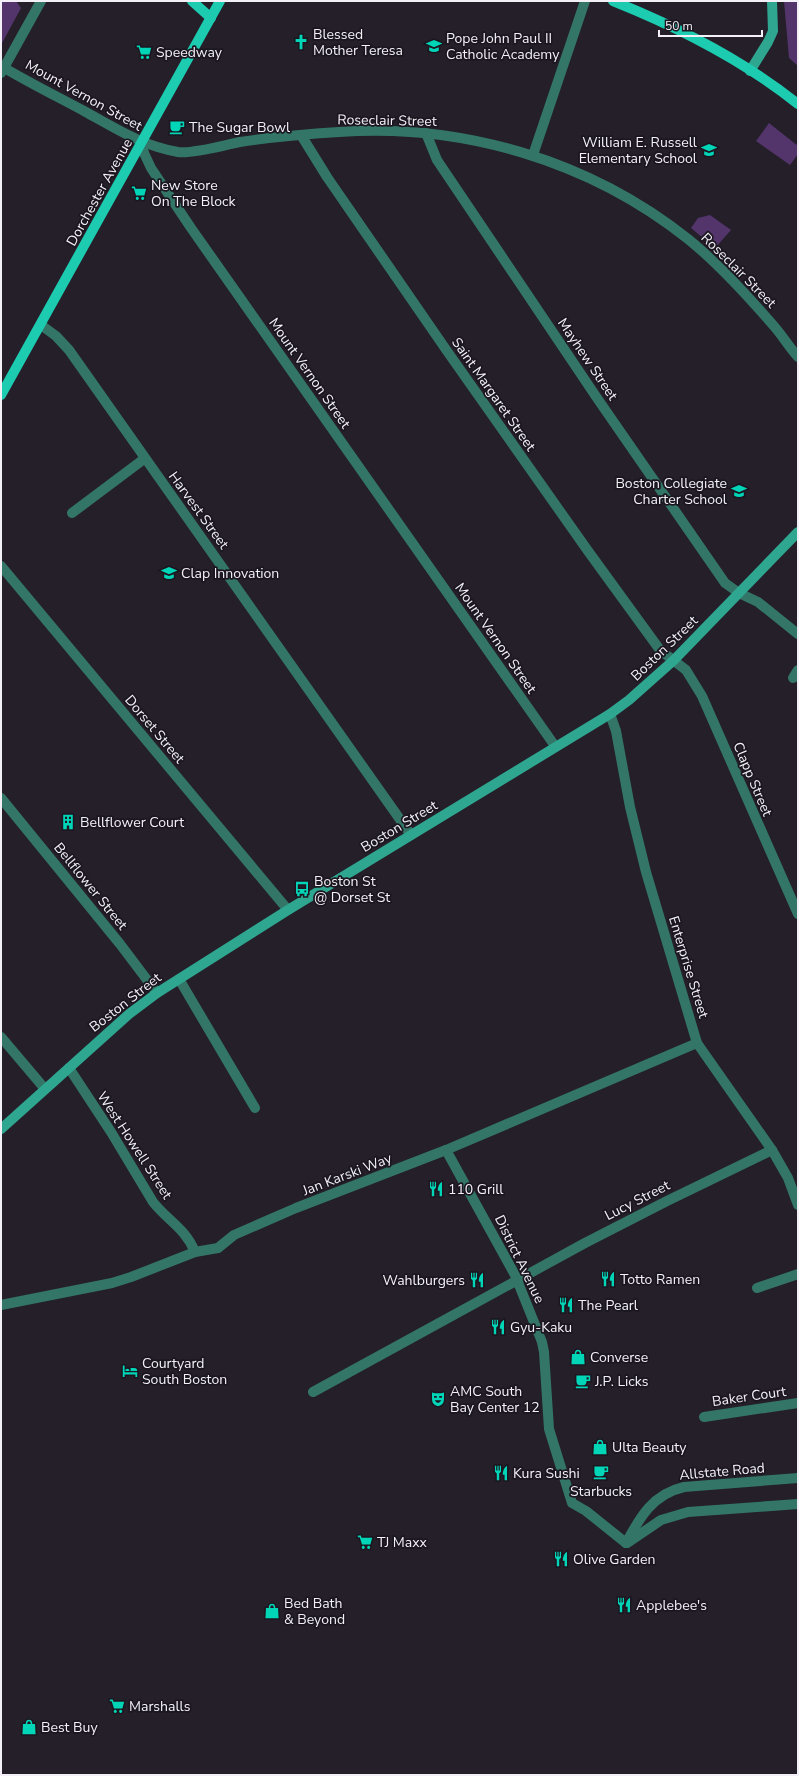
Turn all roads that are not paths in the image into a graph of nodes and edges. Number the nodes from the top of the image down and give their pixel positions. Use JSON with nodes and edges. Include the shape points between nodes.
{"nodes":[{"id":1,"x":41,"y":1,"type":"edge"},
{"id":2,"x":192,"y":1,"type":"edge"},
{"id":3,"x":220,"y":1,"type":"edge"},
{"id":4,"x":585,"y":1,"type":"edge"},
{"id":5,"x":613,"y":1,"type":"edge"},
{"id":6,"x":772,"y":1,"type":"edge"},
{"id":7,"x":211,"y":18,"type":"junction"},
{"id":8,"x":2,"y":69,"type":"edge"},
{"id":9,"x":750,"y":71,"type":"junction"},
{"id":10,"x":798,"y":104,"type":"edge"},
{"id":11,"x":426,"y":133,"type":"junction"},
{"id":12,"x":301,"y":135,"type":"junction"},
{"id":13,"x":142,"y":143,"type":"junction"},
{"id":14,"x":533,"y":156,"type":"junction"},
{"id":15,"x":41,"y":325,"type":"junction"},
{"id":16,"x":798,"y":357,"type":"edge"},
{"id":17,"x":1,"y":395,"type":"edge"},
{"id":18,"x":144,"y":458,"type":"junction"},
{"id":19,"x":72,"y":513,"type":"dead end"},
{"id":20,"x":798,"y":532,"type":"edge"},
{"id":21,"x":1,"y":566,"type":"edge"},
{"id":22,"x":738,"y":593,"type":"junction"},
{"id":23,"x":798,"y":634,"type":"edge"},
{"id":24,"x":674,"y":660,"type":"junction"},
{"id":25,"x":610,"y":714,"type":"junction"},
{"id":26,"x":555,"y":746,"type":"junction"},
{"id":27,"x":1,"y":798,"type":"edge"},
{"id":28,"x":411,"y":835,"type":"junction"},
{"id":29,"x":288,"y":910,"type":"junction"},
{"id":30,"x":798,"y":914,"type":"edge"},
{"id":31,"x":179,"y":979,"type":"junction"},
{"id":32,"x":157,"y":993,"type":"junction"},
{"id":33,"x":1,"y":1037,"type":"edge"},
{"id":34,"x":697,"y":1043,"type":"junction"},
{"id":35,"x":69,"y":1068,"type":"junction"},
{"id":36,"x":45,"y":1089,"type":"junction"},
{"id":37,"x":256,"y":1108,"type":"dead end"},
{"id":38,"x":1,"y":1129,"type":"edge"},
{"id":39,"x":446,"y":1150,"type":"junction"},
{"id":40,"x":772,"y":1150,"type":"junction"},
{"id":41,"x":798,"y":1205,"type":"edge"},
{"id":42,"x":195,"y":1252,"type":"junction"},
{"id":43,"x":798,"y":1274,"type":"edge"},
{"id":44,"x":518,"y":1281,"type":"junction"},
{"id":45,"x":757,"y":1288,"type":"dead end"},
{"id":46,"x":1,"y":1305,"type":"edge"},
{"id":47,"x":313,"y":1392,"type":"dead end"},
{"id":48,"x":798,"y":1403,"type":"edge"},
{"id":49,"x":704,"y":1417,"type":"dead end"},
{"id":50,"x":798,"y":1478,"type":"edge"},
{"id":51,"x":798,"y":1504,"type":"edge"},
{"id":52,"x":626,"y":1543,"type":"junction"}],
"edges":[{"from":1,"to":8,"type":"street"},
{"from":2,"to":7,"type":"main road"},
{"from":3,"to":7,"type":"main road","name":"Dorchester Avenue"},
{"from":4,"to":14,"type":"street"},
{"from":5,"to":9,"type":"main road","via":[[680,31]]},
{"from":6,"to":9,"type":"main road","via":[[773,31]]},
{"from":7,"to":13,"type":"main road","name":"Dorchester Avenue"},
{"from":8,"to":13,"type":"street","name":"Mount Vernon Street"},
{"from":9,"to":10,"type":"main road"},
{"from":11,"to":12,"type":"street","name":"Roseclair Street","via":[[363,131]]},
{"from":11,"to":14,"type":"street","name":"Roseclair Street","via":[[478,140]]},
{"from":11,"to":22,"type":"street","name":"Mayhew Street","via":[[437,160],[602,404],[726,583]]},
{"from":12,"to":13,"type":"street","name":"Roseclair Street","via":[[188,152]]},
{"from":12,"to":24,"type":"street","name":"Saint Margaret Street","via":[[327,178],[588,551],[660,650]]},
{"from":13,"to":15,"type":"main road","name":"Dorchester Avenue"},
{"from":13,"to":26,"type":"street","name":"Mount Vernon Street","via":[[151,168],[191,228]]},
{"from":14,"to":16,"type":"street","name":"Roseclair Street","via":[[585,176],[645,208],[688,239],[726,273]]},
{"from":15,"to":17,"type":"main road","name":"Dorchester Avenue"},
{"from":15,"to":18,"type":"street","name":"Harvest Street","via":[[69,350]]},
{"from":18,"to":19,"type":"street"},
{"from":18,"to":28,"type":"street","name":"Harvest Street"},
{"from":20,"to":22,"type":"main road","name":"Boston Street"},
{"from":21,"to":29,"type":"street","name":"Dorset Street"},
{"from":22,"to":23,"type":"street","name":"Mayhew Street","via":[[758,602]]},
{"from":22,"to":24,"type":"main road","name":"Boston Street"},
{"from":24,"to":25,"type":"main road","name":"Boston Street"},
{"from":24,"to":30,"type":"street","name":"Clapp Street","via":[[691,676],[702,696]]},
{"from":25,"to":26,"type":"main road","name":"Boston Street"},
{"from":25,"to":34,"type":"street","name":"Enterprise Street","via":[[616,731],[630,807],[646,872]]},
{"from":26,"to":28,"type":"main road","name":"Boston Street"},
{"from":27,"to":32,"type":"street","name":"Bellflower Street"},
{"from":28,"to":29,"type":"main road","name":"Boston Street"},
{"from":29,"to":31,"type":"main road","name":"Boston Street"},
{"from":31,"to":32,"type":"main road","name":"Boston Street"},
{"from":31,"to":37,"type":"street"},
{"from":32,"to":35,"type":"main road","name":"Boston Street","via":[[129,1014]]},
{"from":33,"to":36,"type":"street"},
{"from":34,"to":39,"type":"street","name":"Jan Karski Way"},
{"from":34,"to":40,"type":"street","name":"Enterprise Street"},
{"from":35,"to":36,"type":"main road","name":"Boston Street"},
{"from":35,"to":42,"type":"street","name":"West Howell Street","via":[[153,1202],[183,1231]]},
{"from":36,"to":38,"type":"main road","name":"Boston Street"},
{"from":39,"to":42,"type":"street","name":"Jan Karski Way","via":[[296,1208],[234,1235],[218,1248]]},
{"from":39,"to":44,"type":"street","name":"District Avenue"},
{"from":40,"to":41,"type":"street","name":"Enterprise Street","via":[[788,1178]]},
{"from":40,"to":44,"type":"street","name":"Lucy Street","via":[[666,1200]]},
{"from":42,"to":46,"type":"street","name":"Jan Karski Way","via":[[131,1277]]},
{"from":43,"to":45,"type":"street"},
{"from":44,"to":47,"type":"street","name":"Lucy Street"},
{"from":44,"to":52,"type":"street","name":"District Avenue","via":[[544,1348],[549,1429],[572,1504],[586,1511]]},
{"from":48,"to":49,"type":"street","name":"Baker Court"},
{"from":50,"to":52,"type":"street","name":"Allstate Road","via":[[673,1490],[660,1496],[642,1514]]},
{"from":51,"to":52,"type":"street","via":[[688,1512],[661,1520]]}]}
